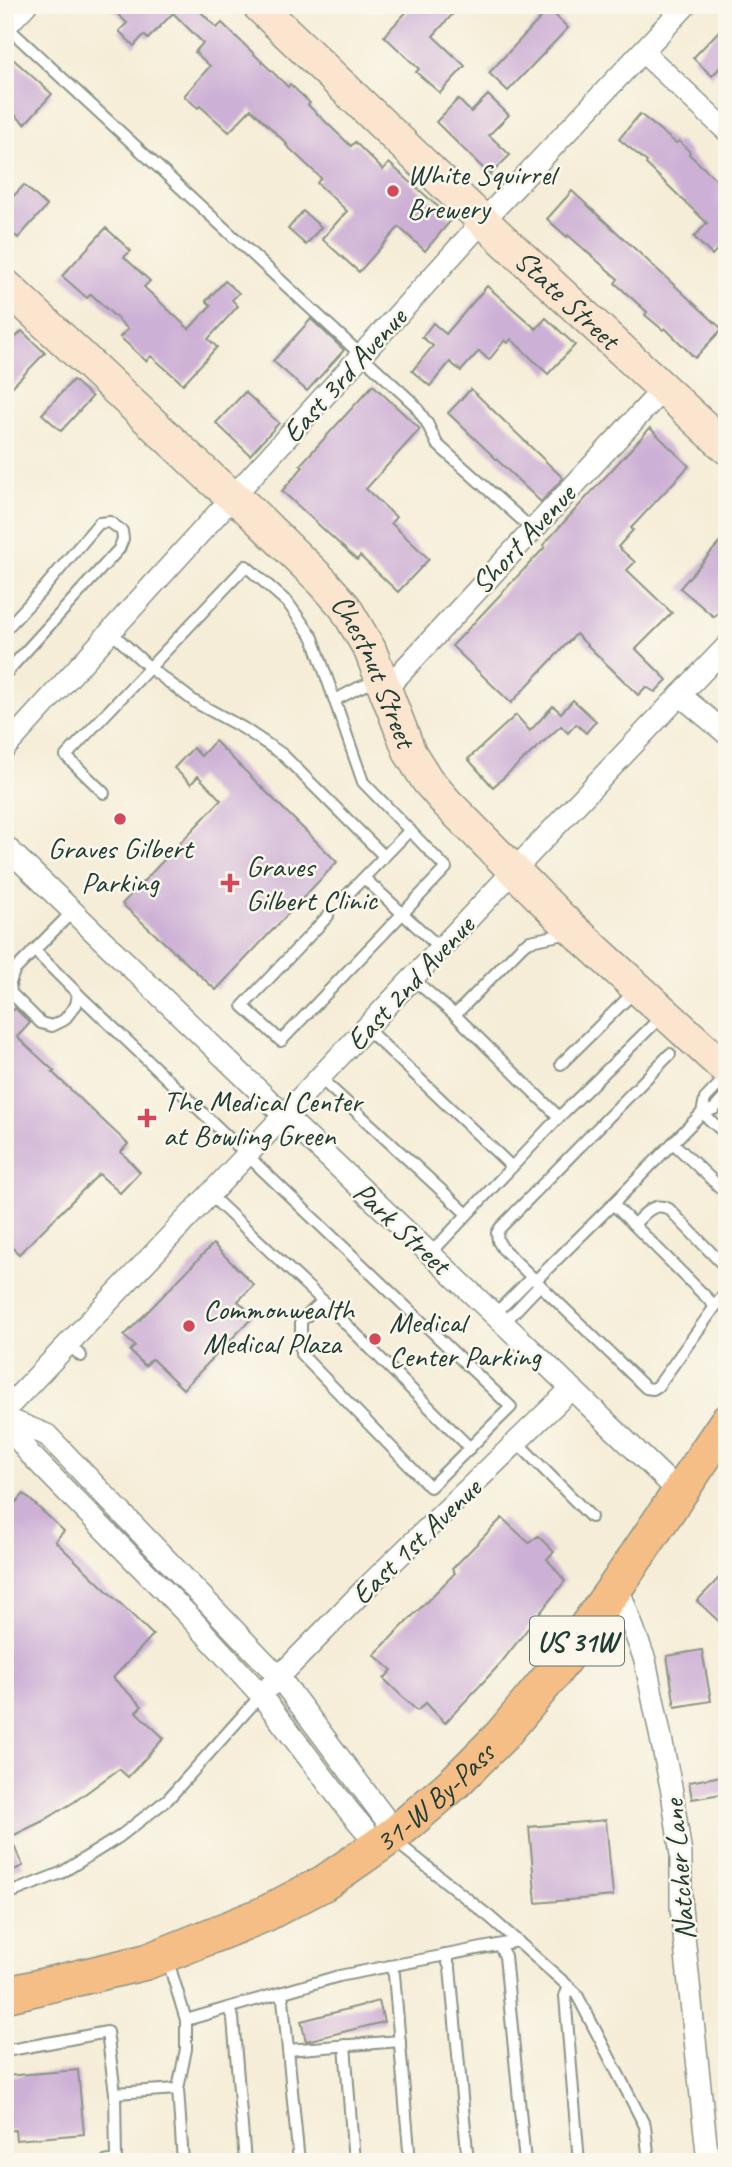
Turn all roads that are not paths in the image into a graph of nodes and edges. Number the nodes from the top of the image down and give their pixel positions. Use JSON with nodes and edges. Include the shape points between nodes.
{"nodes":[{"id":1,"x":26,"y":5,"type":"edge"},
{"id":2,"x":258,"y":5,"type":"edge"},
{"id":3,"x":686,"y":5,"type":"edge"},
{"id":4,"x":6,"y":27,"type":"edge"},
{"id":5,"x":643,"y":52,"type":"junction"},
{"id":6,"x":727,"y":131,"type":"edge"},
{"id":7,"x":483,"y":220,"type":"junction"},
{"id":8,"x":5,"y":285,"type":"edge"},
{"id":9,"x":361,"y":356,"type":"junction"},
{"id":10,"x":663,"y":389,"type":"junction"},
{"id":11,"x":727,"y":448,"type":"edge"},
{"id":12,"x":234,"y":497,"type":"junction"},
{"id":13,"x":532,"y":529,"type":"junction"},
{"id":14,"x":5,"y":630,"type":"edge"},
{"id":15,"x":111,"y":632,"type":"junction"},
{"id":16,"x":727,"y":646,"type":"edge"},
{"id":17,"x":150,"y":667,"type":"junction"},
{"id":18,"x":5,"y":674,"type":"edge"},
{"id":19,"x":383,"y":685,"type":"junction"},
{"id":20,"x":680,"y":695,"type":"junction"},
{"id":21,"x":335,"y":700,"type":"junction"},
{"id":22,"x":727,"y":734,"type":"edge"},
{"id":23,"x":5,"y":748,"type":"edge"},
{"id":24,"x":104,"y":793,"type":"dead end"},
{"id":25,"x":410,"y":830,"type":"junction"},
{"id":26,"x":5,"y":846,"type":"edge"},
{"id":27,"x":384,"y":856,"type":"junction"},
{"id":28,"x":514,"y":870,"type":"junction"},
{"id":29,"x":364,"y":878,"type":"junction"},
{"id":30,"x":345,"y":897,"type":"dead end"},
{"id":31,"x":73,"y":911,"type":"junction"},
{"id":32,"x":403,"y":914,"type":"junction"},
{"id":33,"x":328,"y":916,"type":"dead end"},
{"id":34,"x":576,"y":932,"type":"junction"},
{"id":35,"x":441,"y":949,"type":"junction"},
{"id":36,"x":34,"y":950,"type":"junction"},
{"id":37,"x":413,"y":979,"type":"junction"},
{"id":38,"x":638,"y":988,"type":"junction"},
{"id":39,"x":78,"y":994,"type":"junction"},
{"id":40,"x":665,"y":1013,"type":"junction"},
{"id":41,"x":455,"y":1015,"type":"junction"},
{"id":42,"x":367,"y":1029,"type":"junction"},
{"id":43,"x":670,"y":1054,"type":"dead end"},
{"id":44,"x":561,"y":1064,"type":"dead end"},
{"id":45,"x":727,"y":1070,"type":"edge"},
{"id":46,"x":727,"y":1076,"type":"edge"},
{"id":47,"x":320,"y":1078,"type":"junction"},
{"id":48,"x":727,"y":1095,"type":"edge"},
{"id":49,"x":702,"y":1113,"type":"junction"},
{"id":50,"x":285,"y":1116,"type":"junction"},
{"id":51,"x":559,"y":1117,"type":"junction"},
{"id":52,"x":727,"y":1135,"type":"edge"},
{"id":53,"x":673,"y":1143,"type":"junction"},
{"id":54,"x":247,"y":1156,"type":"junction"},
{"id":55,"x":512,"y":1167,"type":"junction"},
{"id":56,"x":727,"y":1194,"type":"edge"},
{"id":57,"x":210,"y":1195,"type":"junction"},
{"id":58,"x":613,"y":1204,"type":"junction"},
{"id":59,"x":467,"y":1214,"type":"junction"},
{"id":60,"x":634,"y":1224,"type":"junction"},
{"id":61,"x":430,"y":1254,"type":"junction"},
{"id":62,"x":727,"y":1269,"type":"edge"},
{"id":63,"x":536,"y":1281,"type":"junction"},
{"id":64,"x":727,"y":1290,"type":"edge"},
{"id":65,"x":323,"y":1301,"type":"junction"},
{"id":66,"x":715,"y":1306,"type":"junction"},
{"id":67,"x":498,"y":1319,"type":"junction"},
{"id":68,"x":572,"y":1388,"type":"junction"},
{"id":69,"x":5,"y":1410,"type":"edge"},
{"id":70,"x":5,"y":1420,"type":"edge"},
{"id":71,"x":727,"y":1422,"type":"edge"},
{"id":72,"x":517,"y":1442,"type":"junction"},
{"id":73,"x":470,"y":1448,"type":"junction"},
{"id":74,"x":680,"y":1492,"type":"junction"},
{"id":75,"x":591,"y":1517,"type":"dead end"},
{"id":76,"x":617,"y":1585,"type":"junction"},
{"id":77,"x":279,"y":1677,"type":"junction"},
{"id":78,"x":261,"y":1695,"type":"junction"},
{"id":79,"x":388,"y":1839,"type":"junction"},
{"id":80,"x":5,"y":1895,"type":"edge"},
{"id":81,"x":518,"y":1941,"type":"junction"},
{"id":82,"x":499,"y":1945,"type":"junction"},
{"id":83,"x":165,"y":1954,"type":"junction"},
{"id":84,"x":445,"y":1955,"type":"junction"},
{"id":85,"x":390,"y":1966,"type":"junction"},
{"id":86,"x":569,"y":1987,"type":"junction"},
{"id":87,"x":278,"y":1994,"type":"junction"},
{"id":88,"x":5,"y":1995,"type":"edge"},
{"id":89,"x":228,"y":2008,"type":"junction"},
{"id":90,"x":186,"y":2020,"type":"junction"},
{"id":91,"x":400,"y":2040,"type":"junction"},
{"id":92,"x":345,"y":2045,"type":"junction"},
{"id":93,"x":288,"y":2050,"type":"junction"},
{"id":94,"x":5,"y":2051,"type":"edge"},
{"id":95,"x":178,"y":2089,"type":"junction"},
{"id":96,"x":115,"y":2093,"type":"junction"},
{"id":97,"x":105,"y":2162,"type":"edge"},
{"id":98,"x":183,"y":2162,"type":"edge"},
{"id":99,"x":245,"y":2162,"type":"edge"},
{"id":100,"x":299,"y":2162,"type":"edge"},
{"id":101,"x":354,"y":2162,"type":"edge"},
{"id":102,"x":411,"y":2162,"type":"edge"},
{"id":103,"x":468,"y":2162,"type":"edge"},
{"id":104,"x":526,"y":2162,"type":"edge"},
{"id":105,"x":579,"y":2162,"type":"edge"},
{"id":106,"x":649,"y":2162,"type":"edge"},
{"id":107,"x":708,"y":2162,"type":"edge"}],
"edges":[{"from":1,"to":4,"type":"street"},
{"from":2,"to":7,"type":"street","name":"State Street"},
{"from":3,"to":5,"type":"street","name":"East 3rd Avenue"},
{"from":4,"to":9,"type":"lane"},
{"from":5,"to":6,"type":"street"},
{"from":5,"to":7,"type":"street","name":"East 3rd Avenue"},
{"from":7,"to":9,"type":"street","name":"East 3rd Avenue"},
{"from":7,"to":10,"type":"street","name":"State Street"},
{"from":8,"to":12,"type":"street","name":"Chestnut Street"},
{"from":9,"to":12,"type":"street","name":"East 3rd Avenue"},
{"from":9,"to":13,"type":"lane","via":[[414,404],[437,444]]},
{"from":10,"to":11,"type":"street","name":"State Street"},
{"from":10,"to":13,"type":"street","name":"Short Avenue"},
{"from":12,"to":15,"type":"street","name":"East 3rd Avenue"},
{"from":12,"to":19,"type":"street","name":"Chestnut Street","via":[[345,607],[363,635]]},
{"from":13,"to":19,"type":"street","name":"Short Avenue"},
{"from":14,"to":18,"type":"lane","via":[[99,523],[110,522],[122,531],[120,549]]},
{"from":15,"to":17,"type":"lane"},
{"from":15,"to":23,"type":"street","name":"East 3rd Avenue"},
{"from":16,"to":20,"type":"street","name":"East 2nd Avenue"},
{"from":17,"to":21,"type":"lane","via":[[246,566],[288,603],[313,638]]},
{"from":17,"to":24,"type":"lane","via":[[66,756]]},
{"from":17,"to":27,"type":"lane","via":[[195,702],[282,754]]},
{"from":19,"to":21,"type":"lane","via":[[358,688]]},
{"from":19,"to":28,"type":"street","name":"Chestnut Street","via":[[422,773]]},
{"from":20,"to":22,"type":"street"},
{"from":20,"to":28,"type":"street","name":"East 2nd Avenue"},
{"from":21,"to":25,"type":"lane","via":[[363,782]]},
{"from":25,"to":27,"type":"lane"},
{"from":25,"to":32,"type":"lane","via":[[446,868]]},
{"from":26,"to":31,"type":"street","name":"Park Street"},
{"from":27,"to":29,"type":"lane"},
{"from":28,"to":34,"type":"street","name":"Chestnut Street"},
{"from":28,"to":35,"type":"street","name":"East 2nd Avenue"},
{"from":29,"to":30,"type":"lane"},
{"from":29,"to":32,"type":"lane"},
{"from":31,"to":36,"type":"lane"},
{"from":31,"to":50,"type":"street","name":"Park Street"},
{"from":32,"to":33,"type":"lane","via":[[281,1041],[243,1006]]},
{"from":32,"to":35,"type":"lane"},
{"from":34,"to":38,"type":"street","name":"Chestnut Street"},
{"from":34,"to":41,"type":"lane","via":[[522,946]]},
{"from":35,"to":37,"type":"street","name":"East 2nd Avenue"},
{"from":36,"to":39,"type":"lane"},
{"from":36,"to":39,"type":"lane","via":[[14,971],[10,983],[11,993],[33,1016],[51,1026],[64,1020]]},
{"from":37,"to":41,"type":"lane"},
{"from":37,"to":42,"type":"street","name":"East 2nd Avenue"},
{"from":38,"to":40,"type":"street","name":"Chestnut Street"},
{"from":38,"to":44,"type":"lane"},
{"from":39,"to":54,"type":"lane"},
{"from":40,"to":45,"type":"street","name":"Chestnut Street"},
{"from":40,"to":51,"type":"lane"},
{"from":41,"to":51,"type":"lane"},
{"from":42,"to":47,"type":"street","name":"East 2nd Avenue"},
{"from":42,"to":55,"type":"lane"},
{"from":43,"to":63,"type":"lane","via":[[497,1233],[503,1249]]},
{"from":46,"to":49,"type":"lane","via":[[705,1100]]},
{"from":47,"to":50,"type":"street","name":"East 2nd Avenue"},
{"from":47,"to":59,"type":"lane"},
{"from":48,"to":49,"type":"lane","via":[[714,1109]]},
{"from":49,"to":52,"type":"lane"},
{"from":49,"to":53,"type":"lane"},
{"from":50,"to":54,"type":"street","name":"East 2nd Avenue"},
{"from":50,"to":61,"type":"street","name":"Park Street"},
{"from":51,"to":55,"type":"lane"},
{"from":53,"to":56,"type":"lane"},
{"from":53,"to":58,"type":"lane"},
{"from":54,"to":57,"type":"street","name":"East 2nd Avenue"},
{"from":54,"to":73,"type":"lane","via":[[511,1407]]},
{"from":55,"to":59,"type":"lane"},
{"from":57,"to":65,"type":"lane"},
{"from":57,"to":69,"type":"street","name":"East 2nd Avenue","via":[[75,1350]]},
{"from":58,"to":60,"type":"lane"},
{"from":58,"to":63,"type":"lane"},
{"from":59,"to":61,"type":"lane"},
{"from":60,"to":62,"type":"lane","via":[[661,1205]]},
{"from":60,"to":66,"type":"lane"},
{"from":61,"to":67,"type":"street","name":"Park Street"},
{"from":63,"to":66,"type":"lane","via":[[646,1388],[653,1389]]},
{"from":63,"to":67,"type":"lane"},
{"from":64,"to":66,"type":"lane"},
{"from":65,"to":73,"type":"lane"},
{"from":65,"to":73,"type":"lane","via":[[301,1321],[301,1354],[430,1487]]},
{"from":67,"to":68,"type":"street","name":"Park Street"},
{"from":68,"to":72,"type":"street","name":"East 1st Avenue"},
{"from":68,"to":74,"type":"street","name":"Park Street"},
{"from":70,"to":77,"type":"street","via":[[47,1435]]},
{"from":70,"to":78,"type":"street","via":[[29,1453]]},
{"from":71,"to":74,"type":"main road","name":"31-W By-Pass","number":"US 31W"},
{"from":72,"to":75,"type":"lane"},
{"from":72,"to":77,"type":"street","name":"East 1st Avenue"},
{"from":74,"to":76,"type":"main road","name":"31-W By-Pass","number":"US 31W"},
{"from":76,"to":79,"type":"main road","name":"31-W By-Pass","number":"US 31W","via":[[502,1735]]},
{"from":76,"to":107,"type":"street","name":"Natcher Lane","via":[[645,1660],[669,1776],[681,1855],[681,1908]]},
{"from":77,"to":78,"type":"street","name":"East 1st Avenue"},
{"from":77,"to":79,"type":"street"},
{"from":78,"to":79,"type":"street","via":[[349,1811]]},
{"from":78,"to":80,"type":"lane","via":[[158,1807],[61,1873]]},
{"from":79,"to":81,"type":"lane"},
{"from":79,"to":83,"type":"main road","name":"31-W By-Pass","number":"US 31W","via":[[324,1883],[265,1914]]},
{"from":81,"to":82,"type":"lane"},
{"from":81,"to":86,"type":"lane"},
{"from":82,"to":84,"type":"lane"},
{"from":82,"to":104,"type":"lane","via":[[505,1956]]},
{"from":83,"to":88,"type":"main road","name":"31-W By-Pass","number":"US 31W"},
{"from":83,"to":90,"type":"lane"},
{"from":84,"to":85,"type":"lane"},
{"from":84,"to":103,"type":"lane","via":[[450,1968]]},
{"from":85,"to":87,"type":"lane"},
{"from":85,"to":91,"type":"lane"},
{"from":86,"to":105,"type":"lane","via":[[565,1996]]},
{"from":86,"to":106,"type":"lane","via":[[645,2126]]},
{"from":87,"to":89,"type":"lane"},
{"from":87,"to":93,"type":"lane","via":[[283,1999]]},
{"from":89,"to":90,"type":"lane"},
{"from":89,"to":99,"type":"lane","via":[[233,2018]]},
{"from":90,"to":95,"type":"lane"},
{"from":91,"to":92,"type":"lane"},
{"from":91,"to":102,"type":"lane"},
{"from":92,"to":93,"type":"lane"},
{"from":92,"to":101,"type":"lane"},
{"from":93,"to":100,"type":"lane"},
{"from":94,"to":96,"type":"lane","via":[[107,2032]]},
{"from":95,"to":96,"type":"lane"},
{"from":95,"to":98,"type":"lane"},
{"from":96,"to":97,"type":"lane","via":[[116,2160]]}]}
